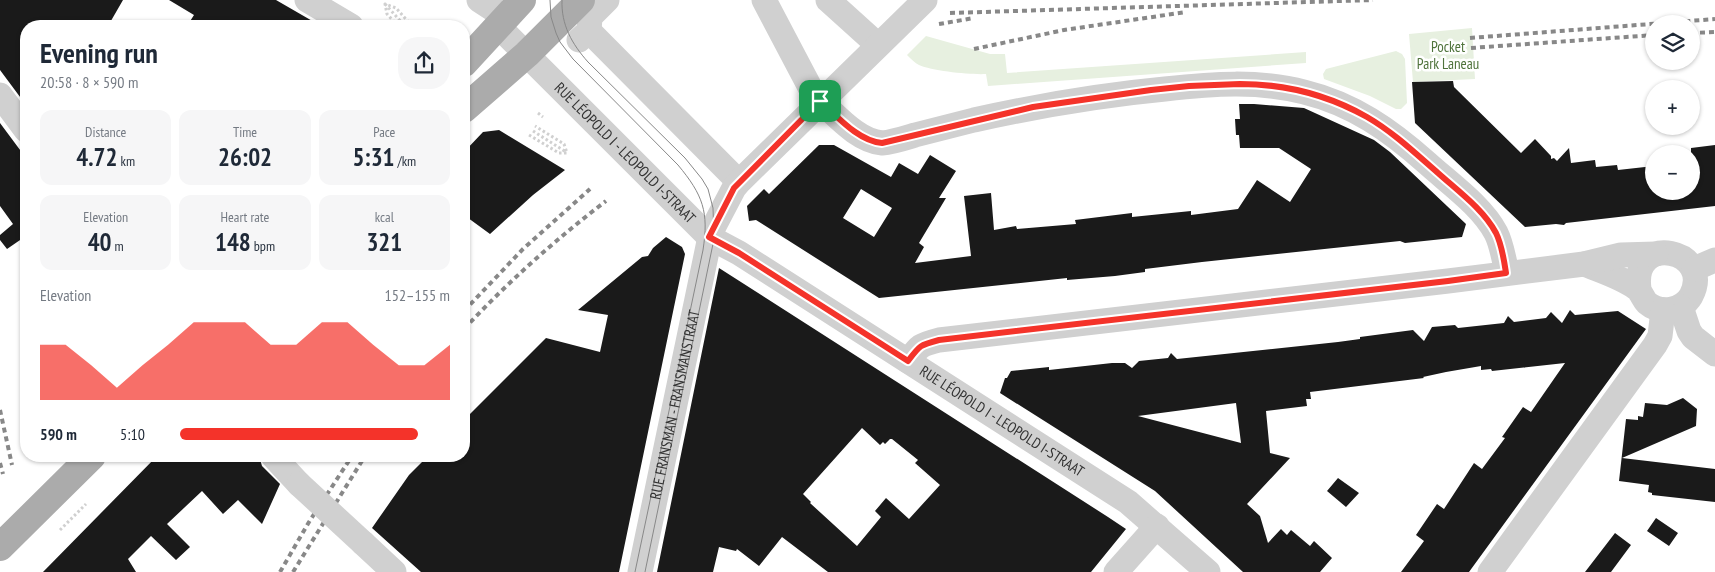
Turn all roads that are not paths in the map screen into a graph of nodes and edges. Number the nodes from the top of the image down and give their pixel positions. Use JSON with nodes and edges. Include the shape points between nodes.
{"nodes":[{"id":1,"x":307,"y":0,"type":"edge"},
{"id":2,"x":480,"y":0,"type":"edge"},
{"id":3,"x":581,"y":0,"type":"edge"},
{"id":4,"x":607,"y":0,"type":"edge"},
{"id":5,"x":764,"y":0,"type":"edge"},
{"id":6,"x":828,"y":0,"type":"edge"},
{"id":7,"x":925,"y":0,"type":"edge"},
{"id":8,"x":508,"y":14,"type":"edge"},
{"id":9,"x":340,"y":20,"type":"edge"},
{"id":10,"x":869,"y":37,"type":"dead end"},
{"id":11,"x":527,"y":54,"type":"junction"},
{"id":12,"x":470,"y":55,"type":"edge"},
{"id":13,"x":0,"y":95,"type":"edge"},
{"id":14,"x":817,"y":97,"type":"junction"},
{"id":15,"x":470,"y":102,"type":"edge"},
{"id":16,"x":20,"y":122,"type":"edge"},
{"id":17,"x":688,"y":145,"type":"dead end"},
{"id":18,"x":707,"y":163,"type":"junction"},
{"id":19,"x":732,"y":175,"type":"dead end"},
{"id":20,"x":715,"y":234,"type":"junction"},
{"id":21,"x":1656,"y":254,"type":"junction"},
{"id":22,"x":1584,"y":264,"type":"junction"},
{"id":23,"x":1704,"y":265,"type":"edge"},
{"id":24,"x":1506,"y":273,"type":"junction"},
{"id":25,"x":1639,"y":289,"type":"junction"},
{"id":26,"x":1672,"y":308,"type":"junction"},
{"id":27,"x":1715,"y":354,"type":"edge"},
{"id":28,"x":908,"y":361,"type":"junction"},
{"id":29,"x":86,"y":462,"type":"edge"},
{"id":30,"x":279,"y":462,"type":"edge"},
{"id":31,"x":1157,"y":526,"type":"junction"},
{"id":32,"x":0,"y":547,"type":"edge"},
{"id":33,"x":394,"y":572,"type":"edge"},
{"id":34,"x":640,"y":572,"type":"edge"},
{"id":35,"x":1116,"y":572,"type":"edge"},
{"id":36,"x":1208,"y":572,"type":"edge"},
{"id":37,"x":1490,"y":572,"type":"edge"}],
"edges":[{"from":1,"to":9,"type":"street"},
{"from":2,"to":8,"type":"street","name":"RUE LÉOPOLD I - LEOPOLD I-STRAAT"},
{"from":3,"to":11,"type":"main road"},
{"from":4,"to":18,"type":"street","via":[[590,17],[586,41]]},
{"from":5,"to":14,"type":"street"},
{"from":6,"to":10,"type":"street"},
{"from":7,"to":14,"type":"street","name":"RUE FRANSMAN - FRANSMANSTRAAT"},
{"from":8,"to":11,"type":"street","name":"RUE LÉOPOLD I - LEOPOLD I-STRAAT"},
{"from":8,"to":12,"type":"main road"},
{"from":11,"to":15,"type":"main road"},
{"from":11,"to":20,"type":"street","name":"RUE LÉOPOLD I - LEOPOLD I-STRAAT"},
{"from":13,"to":16,"type":"street"},
{"from":14,"to":20,"type":"street","name":"RUE FRANSMAN - FRANSMANSTRAAT","via":[[764,150],[734,188]]},
{"from":14,"to":24,"type":"street","via":[[863,137],[882,143],[1033,107],[1151,90],[1259,84],[1306,92],[1366,116],[1383,127],[1461,194],[1496,232]]},
{"from":17,"to":18,"type":"street"},
{"from":18,"to":19,"type":"street"},
{"from":20,"to":28,"type":"street","name":"RUE LÉOPOLD I - LEOPOLD I-STRAAT"},
{"from":20,"to":34,"type":"street","name":"RUE FRANSMAN - FRANSMANSTRAAT","via":[[702,280]]},
{"from":21,"to":22,"type":"street","via":[[1621,255]]},
{"from":21,"to":23,"type":"street","via":[[1678,254]]},
{"from":21,"to":25,"type":"street","via":[[1641,268]]},
{"from":22,"to":24,"type":"street"},
{"from":22,"to":25,"type":"street"},
{"from":23,"to":26,"type":"street","via":[[1689,300]]},
{"from":24,"to":28,"type":"street","via":[[939,340],[922,344]]},
{"from":25,"to":26,"type":"street","via":[[1648,303]]},
{"from":26,"to":27,"type":"street","via":[[1689,332]]},
{"from":26,"to":37,"type":"street","via":[[1655,346]]},
{"from":28,"to":31,"type":"street","name":"RUE LÉOPOLD I - LEOPOLD I-STRAAT","via":[[1128,502]]},
{"from":29,"to":32,"type":"main road"},
{"from":30,"to":33,"type":"street","bridge":true},
{"from":31,"to":35,"type":"street"},
{"from":31,"to":36,"type":"street","name":"RUE LÉOPOLD I - LEOPOLD I-STRAAT"}]}
